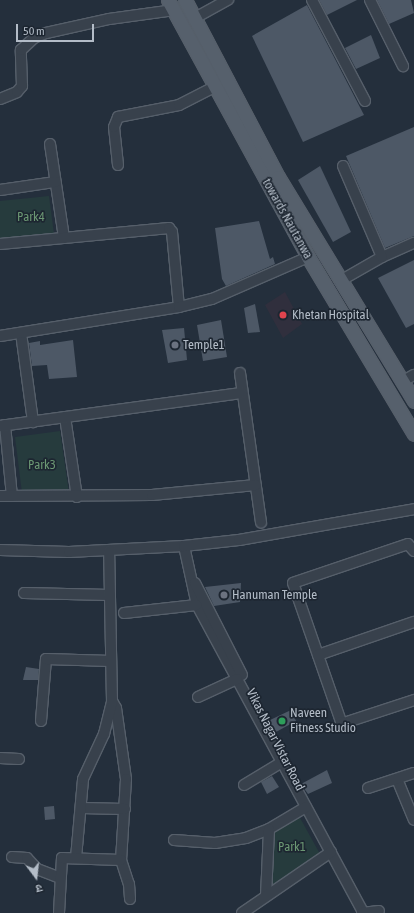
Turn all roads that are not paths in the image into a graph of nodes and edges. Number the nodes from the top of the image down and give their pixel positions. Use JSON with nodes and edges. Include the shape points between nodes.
{"nodes":[{"id":1,"x":185,"y":0,"type":"edge"},
{"id":2,"x":228,"y":0,"type":"edge"},
{"id":3,"x":312,"y":0,"type":"edge"},
{"id":4,"x":370,"y":0,"type":"edge"},
{"id":5,"x":171,"y":5,"type":"edge"},
{"id":6,"x":195,"y":18,"type":"junction"},
{"id":7,"x":403,"y":66,"type":"dead end"},
{"id":8,"x":214,"y":87,"type":"junction"},
{"id":9,"x":0,"y":99,"type":"edge"},
{"id":10,"x":365,"y":101,"type":"dead end"},
{"id":11,"x":50,"y":144,"type":"dead end"},
{"id":12,"x":118,"y":165,"type":"dead end"},
{"id":13,"x":343,"y":166,"type":"dead end"},
{"id":14,"x":55,"y":182,"type":"junction"},
{"id":15,"x":0,"y":190,"type":"edge"},
{"id":16,"x":64,"y":238,"type":"junction"},
{"id":17,"x":414,"y":243,"type":"edge"},
{"id":18,"x":0,"y":244,"type":"edge"},
{"id":19,"x":308,"y":257,"type":"junction"},
{"id":20,"x":382,"y":257,"type":"junction"},
{"id":21,"x":340,"y":280,"type":"junction"},
{"id":22,"x":179,"y":307,"type":"junction"},
{"id":23,"x":21,"y":333,"type":"junction"},
{"id":24,"x":0,"y":336,"type":"edge"},
{"id":25,"x":240,"y":373,"type":"dead end"},
{"id":26,"x":408,"y":378,"type":"edge"},
{"id":27,"x":242,"y":393,"type":"junction"},
{"id":28,"x":414,"y":401,"type":"edge"},
{"id":29,"x":65,"y":417,"type":"junction"},
{"id":30,"x":33,"y":422,"type":"junction"},
{"id":31,"x":2,"y":426,"type":"edge"},
{"id":32,"x":414,"y":434,"type":"edge"},
{"id":33,"x":256,"y":485,"type":"junction"},
{"id":34,"x":0,"y":496,"type":"edge"},
{"id":35,"x":12,"y":496,"type":"junction"},
{"id":36,"x":77,"y":497,"type":"junction"},
{"id":37,"x":414,"y":510,"type":"edge"},
{"id":38,"x":261,"y":523,"type":"dead end"},
{"id":39,"x":184,"y":546,"type":"junction"},
{"id":40,"x":0,"y":550,"type":"edge"},
{"id":41,"x":109,"y":550,"type":"junction"},
{"id":42,"x":414,"y":552,"type":"edge"},
{"id":43,"x":188,"y":568,"type":"junction"},
{"id":44,"x":24,"y":593,"type":"dead end"},
{"id":45,"x":110,"y":595,"type":"junction"},
{"id":46,"x":197,"y":605,"type":"junction"},
{"id":47,"x":124,"y":613,"type":"dead end"},
{"id":48,"x":414,"y":622,"type":"edge"},
{"id":49,"x":318,"y":655,"type":"junction"},
{"id":50,"x":111,"y":660,"type":"junction"},
{"id":51,"x":237,"y":679,"type":"junction"},
{"id":52,"x":198,"y":697,"type":"dead end"},
{"id":53,"x":414,"y":700,"type":"edge"},
{"id":54,"x":112,"y":701,"type":"junction"},
{"id":55,"x":41,"y":721,"type":"dead end"},
{"id":56,"x":0,"y":758,"type":"edge"},
{"id":57,"x":19,"y":760,"type":"dead end"},
{"id":58,"x":282,"y":762,"type":"junction"},
{"id":59,"x":414,"y":774,"type":"edge"},
{"id":60,"x":397,"y":779,"type":"junction"},
{"id":61,"x":244,"y":785,"type":"dead end"},
{"id":62,"x":368,"y":788,"type":"dead end"},
{"id":63,"x":81,"y":808,"type":"junction"},
{"id":64,"x":306,"y":808,"type":"junction"},
{"id":65,"x":125,"y":809,"type":"junction"},
{"id":66,"x":414,"y":820,"type":"edge"},
{"id":67,"x":269,"y":828,"type":"junction"},
{"id":68,"x":174,"y":840,"type":"dead end"},
{"id":69,"x":330,"y":852,"type":"junction"},
{"id":70,"x":12,"y":857,"type":"dead end"},
{"id":71,"x":76,"y":858,"type":"junction"},
{"id":72,"x":121,"y":860,"type":"junction"},
{"id":73,"x":60,"y":878,"type":"junction"},
{"id":74,"x":266,"y":896,"type":"junction"},
{"id":75,"x":130,"y":899,"type":"dead end"},
{"id":76,"x":379,"y":911,"type":"dead end"},
{"id":77,"x":59,"y":913,"type":"edge"},
{"id":78,"x":242,"y":913,"type":"edge"},
{"id":79,"x":363,"y":913,"type":"edge"}],
"edges":[{"from":1,"to":6,"type":"main road"},
{"from":2,"to":6,"type":"street"},
{"from":3,"to":10,"type":"street"},
{"from":4,"to":7,"type":"street"},
{"from":5,"to":8,"type":"main road","name":"towards Nautanwa"},
{"from":5,"to":9,"type":"street","via":[[46,33],[34,38],[21,50],[21,89]]},
{"from":6,"to":21,"type":"main road","via":[[278,177]]},
{"from":8,"to":12,"type":"street","via":[[179,105],[118,117],[114,127]]},
{"from":8,"to":19,"type":"main road","name":"towards Nautanwa"},
{"from":11,"to":14,"type":"street"},
{"from":13,"to":20,"type":"street"},
{"from":14,"to":15,"type":"street"},
{"from":14,"to":16,"type":"street"},
{"from":16,"to":18,"type":"street"},
{"from":16,"to":22,"type":"street","via":[[169,228],[172,232]]},
{"from":17,"to":20,"type":"street"},
{"from":19,"to":22,"type":"street","via":[[236,291]]},
{"from":19,"to":32,"type":"main road","name":"towards Nautanwa"},
{"from":20,"to":21,"type":"street"},
{"from":21,"to":26,"type":"main road"},
{"from":22,"to":23,"type":"street"},
{"from":23,"to":24,"type":"street"},
{"from":23,"to":30,"type":"street"},
{"from":25,"to":27,"type":"street"},
{"from":26,"to":28,"type":"main road"},
{"from":27,"to":29,"type":"street"},
{"from":27,"to":33,"type":"street"},
{"from":29,"to":30,"type":"street"},
{"from":29,"to":36,"type":"street"},
{"from":30,"to":31,"type":"street"},
{"from":31,"to":35,"type":"street"},
{"from":33,"to":36,"type":"street","via":[[152,495]]},
{"from":33,"to":38,"type":"street"},
{"from":34,"to":35,"type":"street"},
{"from":35,"to":36,"type":"street"},
{"from":37,"to":39,"type":"street","via":[[239,540]]},
{"from":39,"to":41,"type":"street"},
{"from":39,"to":43,"type":"street"},
{"from":40,"to":41,"type":"street"},
{"from":41,"to":45,"type":"street"},
{"from":42,"to":49,"type":"street","via":[[408,544],[294,582]]},
{"from":43,"to":46,"type":"street"},
{"from":43,"to":79,"type":"street","name":"Vikas Nagar Vistar Road"},
{"from":44,"to":45,"type":"street"},
{"from":45,"to":50,"type":"street"},
{"from":46,"to":47,"type":"street"},
{"from":46,"to":51,"type":"street"},
{"from":48,"to":49,"type":"street"},
{"from":49,"to":53,"type":"street","via":[[342,723]]},
{"from":50,"to":54,"type":"street"},
{"from":50,"to":55,"type":"street","via":[[47,659]]},
{"from":51,"to":52,"type":"street"},
{"from":51,"to":58,"type":"street"},
{"from":54,"to":63,"type":"street","via":[[104,734],[83,779]]},
{"from":54,"to":65,"type":"street","via":[[116,708],[126,779]]},
{"from":56,"to":57,"type":"street"},
{"from":58,"to":61,"type":"street"},
{"from":58,"to":64,"type":"street"},
{"from":59,"to":60,"type":"street"},
{"from":60,"to":62,"type":"street"},
{"from":60,"to":66,"type":"street"},
{"from":63,"to":65,"type":"street"},
{"from":63,"to":71,"type":"street"},
{"from":64,"to":67,"type":"street"},
{"from":64,"to":69,"type":"street"},
{"from":65,"to":72,"type":"street"},
{"from":67,"to":68,"type":"street","via":[[232,841]]},
{"from":67,"to":74,"type":"street"},
{"from":69,"to":74,"type":"street"},
{"from":69,"to":79,"type":"street"},
{"from":70,"to":73,"type":"street","via":[[27,858],[37,869]]},
{"from":71,"to":72,"type":"street"},
{"from":71,"to":73,"type":"street","via":[[61,859]]},
{"from":72,"to":75,"type":"street","via":[[129,884]]},
{"from":73,"to":77,"type":"street"},
{"from":74,"to":78,"type":"street"},
{"from":76,"to":79,"type":"street"}]}
